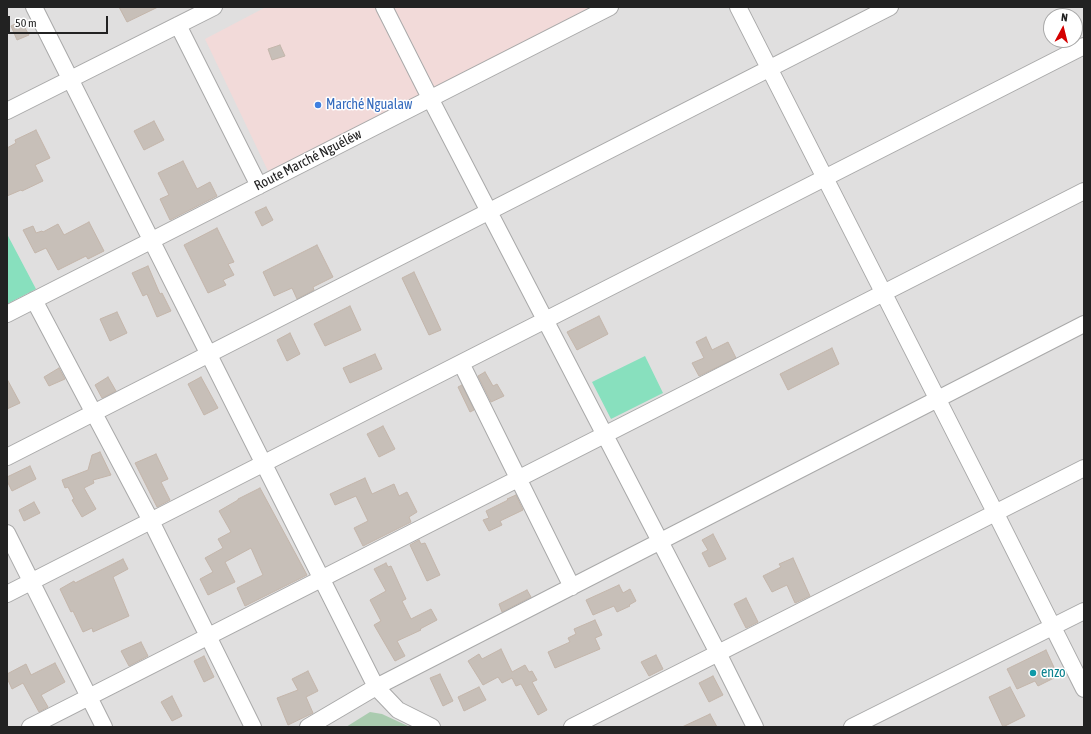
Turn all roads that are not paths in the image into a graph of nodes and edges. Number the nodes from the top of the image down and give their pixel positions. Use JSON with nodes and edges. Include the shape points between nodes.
{"nodes":[{"id":1,"x":34,"y":7,"type":"edge"},
{"id":2,"x":214,"y":7,"type":"edge"},
{"id":3,"x":384,"y":7,"type":"edge"},
{"id":4,"x":610,"y":7,"type":"edge"},
{"id":5,"x":738,"y":7,"type":"edge"},
{"id":6,"x":890,"y":7,"type":"edge"},
{"id":7,"x":178,"y":25,"type":"junction"},
{"id":8,"x":1084,"y":46,"type":"edge"},
{"id":9,"x":769,"y":69,"type":"junction"},
{"id":10,"x":70,"y":79,"type":"junction"},
{"id":11,"x":430,"y":98,"type":"junction"},
{"id":12,"x":7,"y":111,"type":"edge"},
{"id":13,"x":824,"y":178,"type":"junction"},
{"id":14,"x":259,"y":186,"type":"junction"},
{"id":15,"x":1084,"y":191,"type":"edge"},
{"id":16,"x":489,"y":211,"type":"junction"},
{"id":17,"x":151,"y":240,"type":"junction"},
{"id":18,"x":883,"y":293,"type":"junction"},
{"id":19,"x":34,"y":300,"type":"junction"},
{"id":20,"x":7,"y":314,"type":"edge"},
{"id":21,"x":545,"y":320,"type":"junction"},
{"id":22,"x":1084,"y":324,"type":"edge"},
{"id":23,"x":209,"y":354,"type":"junction"},
{"id":24,"x":461,"y":363,"type":"junction"},
{"id":25,"x":937,"y":400,"type":"junction"},
{"id":26,"x":94,"y":412,"type":"junction"},
{"id":27,"x":604,"y":435,"type":"junction"},
{"id":28,"x":7,"y":457,"type":"edge"},
{"id":29,"x":264,"y":464,"type":"junction"},
{"id":30,"x":1084,"y":468,"type":"edge"},
{"id":31,"x":518,"y":479,"type":"junction"},
{"id":32,"x":996,"y":512,"type":"junction"},
{"id":33,"x":151,"y":521,"type":"junction"},
{"id":34,"x":7,"y":533,"type":"edge"},
{"id":35,"x":660,"y":542,"type":"junction"},
{"id":36,"x":322,"y":578,"type":"junction"},
{"id":37,"x":31,"y":582,"type":"junction"},
{"id":38,"x":572,"y":587,"type":"junction"},
{"id":39,"x":7,"y":594,"type":"edge"},
{"id":40,"x":1084,"y":611,"type":"edge"},
{"id":41,"x":1053,"y":627,"type":"junction"},
{"id":42,"x":208,"y":636,"type":"junction"},
{"id":43,"x":718,"y":653,"type":"junction"},
{"id":44,"x":376,"y":687,"type":"junction"},
{"id":45,"x":1084,"y":689,"type":"edge"},
{"id":46,"x":89,"y":697,"type":"junction"},
{"id":47,"x":30,"y":727,"type":"edge"},
{"id":48,"x":104,"y":727,"type":"edge"},
{"id":49,"x":253,"y":727,"type":"edge"},
{"id":50,"x":308,"y":727,"type":"edge"},
{"id":51,"x":432,"y":727,"type":"edge"},
{"id":52,"x":572,"y":727,"type":"edge"},
{"id":53,"x":755,"y":727,"type":"edge"},
{"id":54,"x":852,"y":727,"type":"edge"}],
"edges":[{"from":1,"to":10,"type":"street"},
{"from":2,"to":7,"type":"street"},
{"from":3,"to":11,"type":"street"},
{"from":4,"to":11,"type":"street","name":"Route Marché Nguéléw"},
{"from":5,"to":9,"type":"street"},
{"from":6,"to":9,"type":"street"},
{"from":7,"to":10,"type":"street"},
{"from":7,"to":14,"type":"street"},
{"from":8,"to":13,"type":"street"},
{"from":9,"to":13,"type":"street"},
{"from":9,"to":16,"type":"street"},
{"from":10,"to":12,"type":"street"},
{"from":10,"to":17,"type":"street"},
{"from":11,"to":14,"type":"street","name":"Route Marché Nguéléw"},
{"from":11,"to":16,"type":"street"},
{"from":13,"to":18,"type":"street"},
{"from":13,"to":21,"type":"street"},
{"from":14,"to":17,"type":"street","name":"Route Marché Nguéléw"},
{"from":15,"to":18,"type":"street"},
{"from":16,"to":21,"type":"street"},
{"from":16,"to":23,"type":"street"},
{"from":17,"to":19,"type":"street","name":"Route Marché Nguéléw"},
{"from":17,"to":23,"type":"street"},
{"from":18,"to":25,"type":"street"},
{"from":18,"to":27,"type":"street"},
{"from":19,"to":20,"type":"street","name":"Route Marché Nguéléw"},
{"from":19,"to":26,"type":"street"},
{"from":21,"to":24,"type":"street"},
{"from":21,"to":27,"type":"street"},
{"from":22,"to":25,"type":"street"},
{"from":23,"to":26,"type":"street"},
{"from":23,"to":29,"type":"street"},
{"from":24,"to":29,"type":"street"},
{"from":24,"to":31,"type":"street"},
{"from":25,"to":32,"type":"street"},
{"from":25,"to":35,"type":"street"},
{"from":26,"to":28,"type":"street"},
{"from":26,"to":33,"type":"street"},
{"from":27,"to":31,"type":"street"},
{"from":27,"to":35,"type":"street"},
{"from":29,"to":33,"type":"street"},
{"from":29,"to":36,"type":"street"},
{"from":30,"to":32,"type":"street"},
{"from":31,"to":36,"type":"street"},
{"from":31,"to":38,"type":"street"},
{"from":32,"to":41,"type":"street"},
{"from":32,"to":43,"type":"street"},
{"from":33,"to":37,"type":"street"},
{"from":33,"to":42,"type":"street"},
{"from":34,"to":37,"type":"street"},
{"from":35,"to":38,"type":"street"},
{"from":35,"to":43,"type":"street"},
{"from":36,"to":42,"type":"street"},
{"from":36,"to":44,"type":"street"},
{"from":37,"to":39,"type":"street"},
{"from":37,"to":46,"type":"street"},
{"from":38,"to":44,"type":"street"},
{"from":40,"to":41,"type":"street"},
{"from":41,"to":45,"type":"street"},
{"from":41,"to":54,"type":"street"},
{"from":42,"to":46,"type":"street"},
{"from":42,"to":49,"type":"street"},
{"from":43,"to":52,"type":"street"},
{"from":43,"to":53,"type":"street"},
{"from":44,"to":50,"type":"street"},
{"from":44,"to":51,"type":"street","via":[[398,710]]},
{"from":46,"to":47,"type":"street"},
{"from":46,"to":48,"type":"street"}]}
